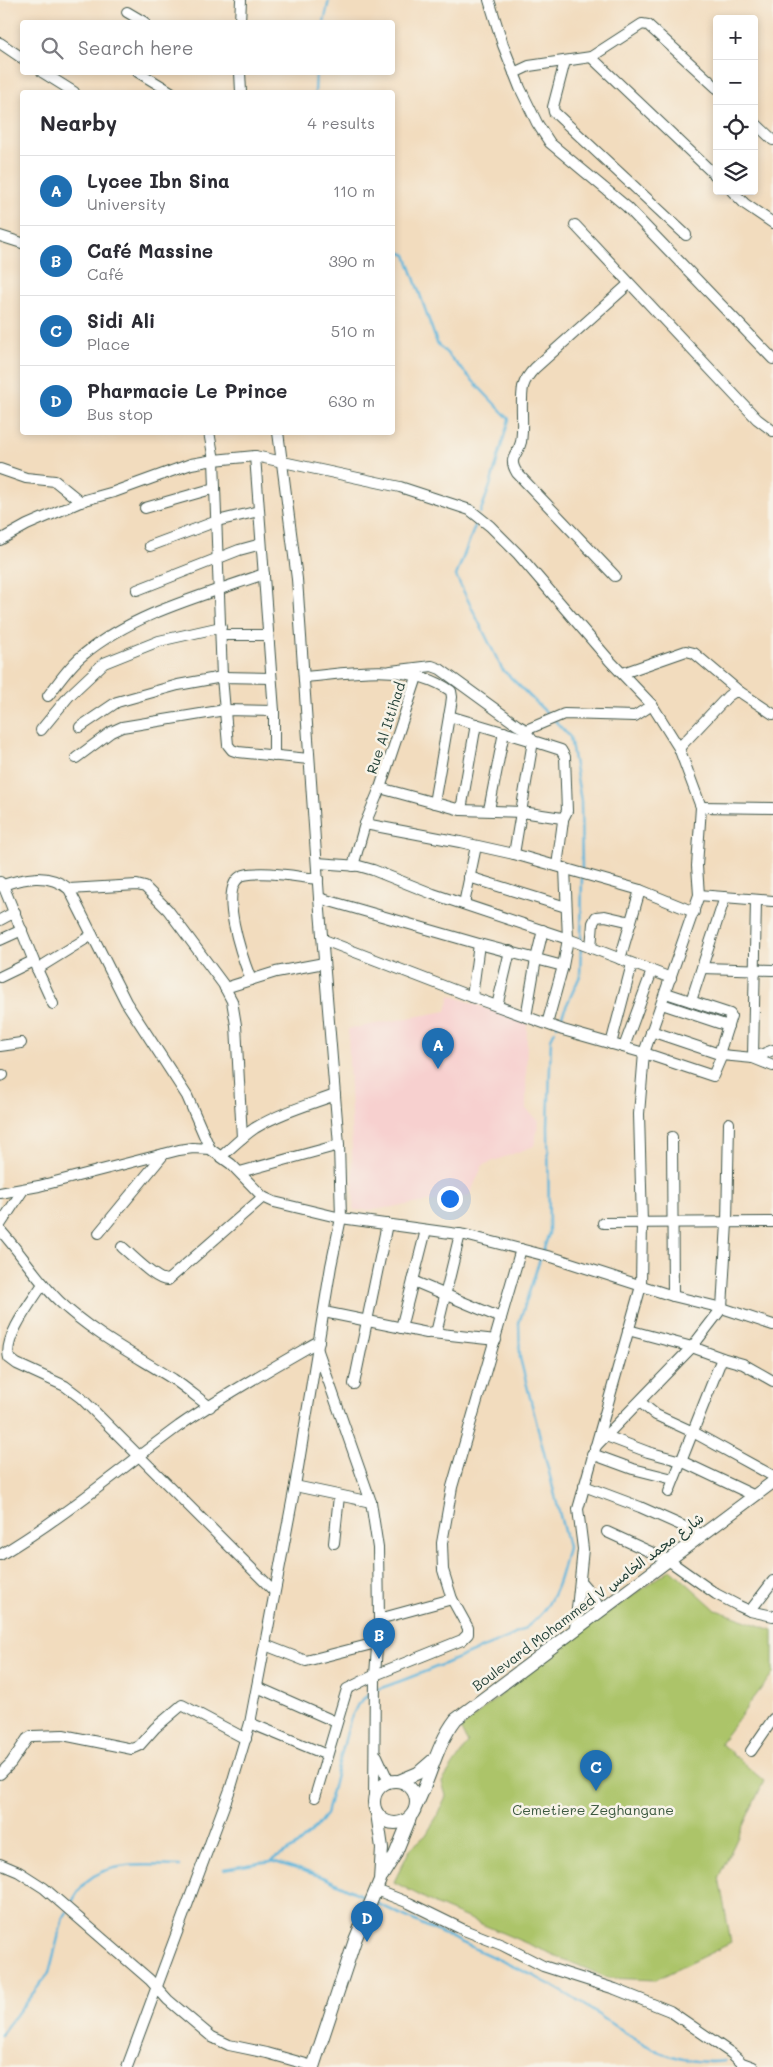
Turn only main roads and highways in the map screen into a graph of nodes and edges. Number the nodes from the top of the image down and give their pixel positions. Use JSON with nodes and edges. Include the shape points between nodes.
{"nodes":[{"id":1,"x":773,"y":1482,"type":"edge"},
{"id":2,"x":434,"y":1758,"type":"junction"},
{"id":3,"x":394,"y":1782,"type":"junction"},
{"id":4,"x":416,"y":1806,"type":"junction"},
{"id":5,"x":375,"y":1807,"type":"junction"},
{"id":6,"x":410,"y":1818,"type":"junction"},
{"id":7,"x":376,"y":1890,"type":"junction"},
{"id":8,"x":313,"y":2066,"type":"edge"}],
"edges":[{"from":1,"to":2,"type":"main road","name":"Boulevard Mohammed V شارع محمد الخامس","via":[[456,1719]]},
{"from":2,"to":3,"type":"main road","name":"Boulevard Mohammed V شارع محمد الخامس","via":[[418,1773]]},
{"from":2,"to":4,"type":"main road","name":"Boulevard Mohammed V شارع محمد الخامس"},
{"from":3,"to":4,"type":"main road","via":[[413,1790]]},
{"from":3,"to":5,"type":"main road","via":[[378,1790]]},
{"from":4,"to":6,"type":"main road"},
{"from":5,"to":6,"type":"main road","via":[[386,1822],[392,1824]]},
{"from":5,"to":7,"type":"main road","via":[[382,1848]]},
{"from":6,"to":7,"type":"main road"},
{"from":7,"to":8,"type":"main road","via":[[355,1940]]}]}
